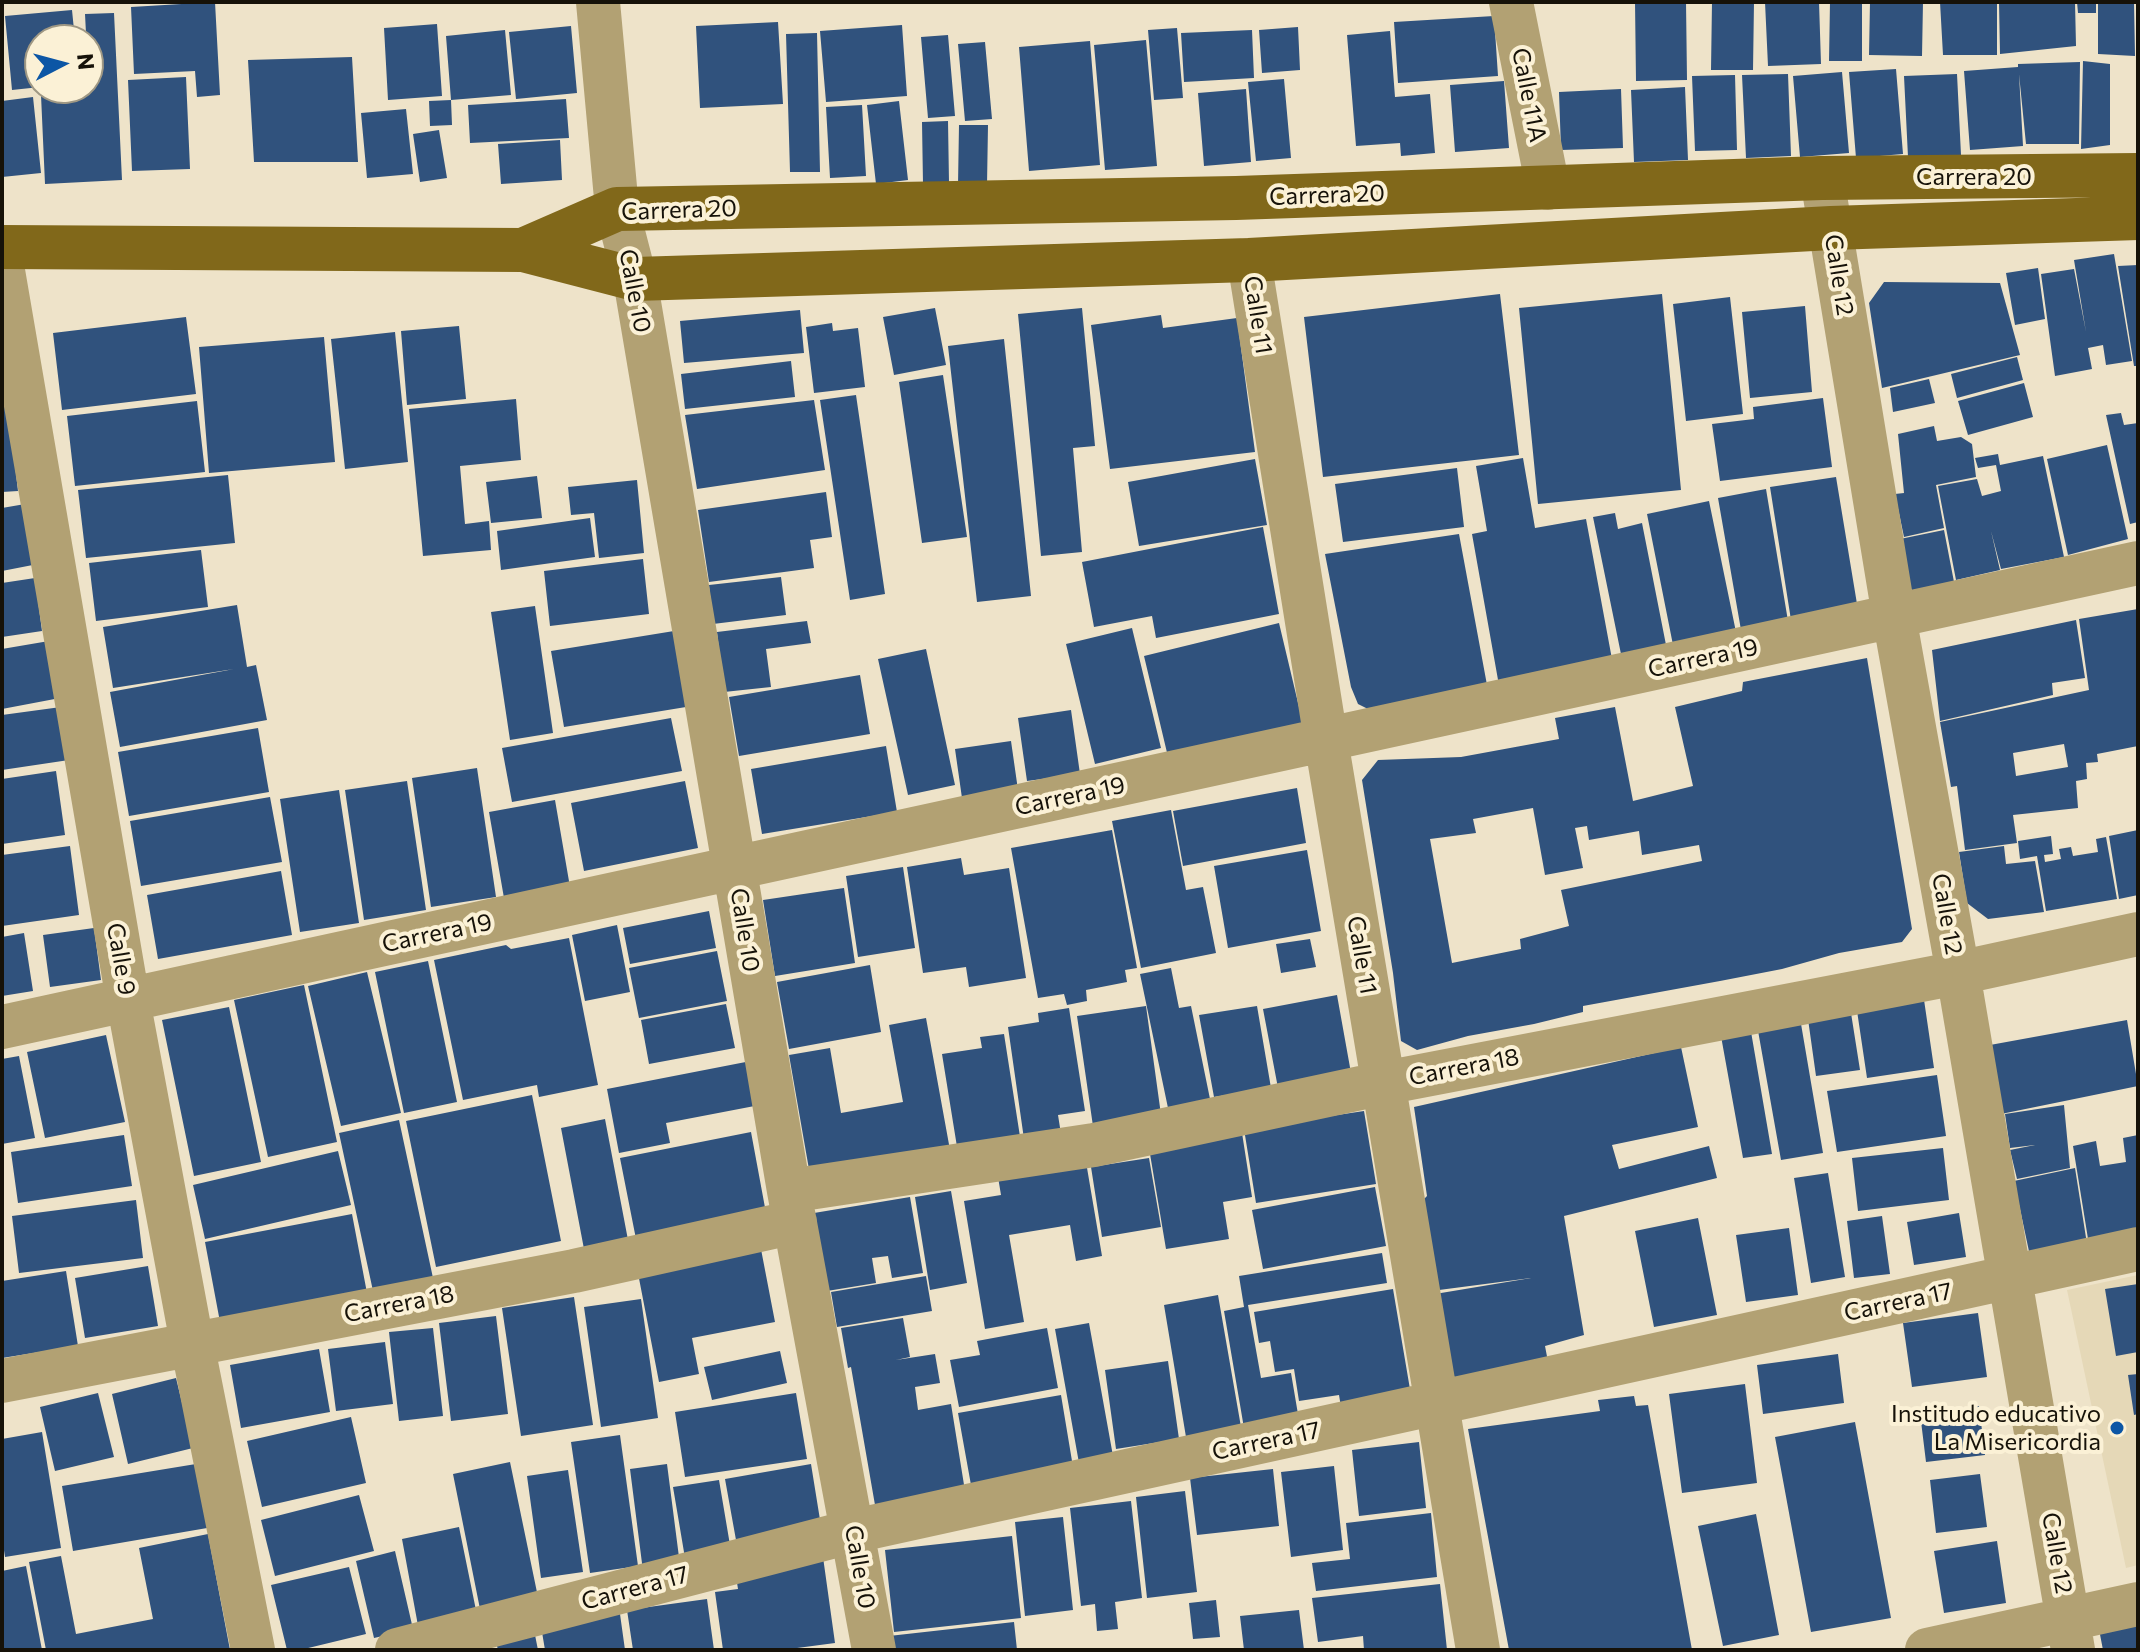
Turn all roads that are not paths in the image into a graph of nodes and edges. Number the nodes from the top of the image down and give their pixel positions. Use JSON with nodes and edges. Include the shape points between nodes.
{"nodes":[{"id":1,"x":598,"y":2,"type":"edge"},
{"id":2,"x":1511,"y":2,"type":"edge"},
{"id":3,"x":2138,"y":175,"type":"edge"},
{"id":4,"x":1822,"y":178,"type":"junction"},
{"id":5,"x":1548,"y":188,"type":"junction"},
{"id":6,"x":617,"y":209,"type":"junction"},
{"id":7,"x":2138,"y":218,"type":"edge"},
{"id":8,"x":1831,"y":228,"type":"junction"},
{"id":9,"x":2,"y":247,"type":"edge"},
{"id":10,"x":523,"y":250,"type":"junction"},
{"id":11,"x":1249,"y":260,"type":"junction"},
{"id":12,"x":2,"y":265,"type":"edge"},
{"id":13,"x":635,"y":279,"type":"junction"},
{"id":14,"x":2138,"y":563,"type":"edge"},
{"id":15,"x":1894,"y":616,"type":"junction"},
{"id":16,"x":1326,"y":740,"type":"junction"},
{"id":17,"x":735,"y":868,"type":"junction"},
{"id":18,"x":2138,"y":934,"type":"edge"},
{"id":19,"x":1958,"y":973,"type":"junction"},
{"id":20,"x":128,"y":1000,"type":"junction"},
{"id":21,"x":2,"y":1027,"type":"edge"},
{"id":22,"x":1384,"y":1083,"type":"junction"},
{"id":23,"x":792,"y":1206,"type":"junction"},
{"id":24,"x":2138,"y":1249,"type":"edge"},
{"id":25,"x":2010,"y":1277,"type":"junction"},
{"id":26,"x":192,"y":1343,"type":"junction"},
{"id":27,"x":2,"y":1381,"type":"edge"},
{"id":28,"x":1437,"y":1404,"type":"junction"},
{"id":29,"x":854,"y":1531,"type":"junction"},
{"id":30,"x":2138,"y":1604,"type":"edge"},
{"id":31,"x":2071,"y":1635,"type":"edge"},
{"id":32,"x":253,"y":1650,"type":"edge"},
{"id":33,"x":397,"y":1650,"type":"edge"},
{"id":34,"x":874,"y":1650,"type":"edge"},
{"id":35,"x":1478,"y":1650,"type":"edge"},
{"id":36,"x":1927,"y":1650,"type":"edge"}],
"edges":[{"from":1,"to":6,"type":"street","name":"Calle 10"},
{"from":2,"to":5,"type":"street","name":"Calle 11A"},
{"from":3,"to":4,"type":"main road","name":"Carrera 20"},
{"from":4,"to":5,"type":"main road","name":"Carrera 20"},
{"from":4,"to":8,"type":"street","name":"Calle 12"},
{"from":5,"to":6,"type":"main road","name":"Carrera 20"},
{"from":6,"to":10,"type":"main road","name":"Carrera 20"},
{"from":6,"to":13,"type":"street","name":"Calle 10"},
{"from":7,"to":8,"type":"main road","name":"Carrera 20"},
{"from":8,"to":11,"type":"main road","name":"Carrera 20"},
{"from":8,"to":15,"type":"street","name":"Calle 12"},
{"from":9,"to":10,"type":"main road","name":"Carrera 20"},
{"from":10,"to":13,"type":"main road","name":"Carrera 20"},
{"from":11,"to":13,"type":"main road","name":"Carrera 20"},
{"from":11,"to":16,"type":"street","name":"Calle 11"},
{"from":12,"to":20,"type":"street","name":"Calle 9"},
{"from":13,"to":17,"type":"street","name":"Calle 10"},
{"from":14,"to":15,"type":"street","name":"Carrera 19"},
{"from":15,"to":16,"type":"street","name":"Carrera 19"},
{"from":15,"to":19,"type":"street","name":"Calle 12"},
{"from":16,"to":17,"type":"street","name":"Carrera 19"},
{"from":16,"to":22,"type":"street","name":"Calle 11"},
{"from":17,"to":20,"type":"street","name":"Carrera 19"},
{"from":17,"to":23,"type":"street","name":"Calle 10"},
{"from":18,"to":19,"type":"street","name":"Carrera 18"},
{"from":19,"to":22,"type":"street","name":"Carrera 18"},
{"from":19,"to":25,"type":"street","name":"Calle 12"},
{"from":20,"to":21,"type":"street","name":"Carrera 19"},
{"from":20,"to":26,"type":"street","name":"Calle 9"},
{"from":22,"to":23,"type":"street","name":"Carrera 18"},
{"from":22,"to":28,"type":"street","name":"Calle 11"},
{"from":23,"to":26,"type":"street","name":"Carrera 18","via":[[574,1271]]},
{"from":23,"to":29,"type":"street","name":"Calle 10"},
{"from":24,"to":25,"type":"street","name":"Carrera 17"},
{"from":25,"to":28,"type":"street","name":"Carrera 17"},
{"from":25,"to":31,"type":"street","name":"Calle 12"},
{"from":26,"to":27,"type":"street","name":"Carrera 18"},
{"from":26,"to":32,"type":"street","name":"Calle 9"},
{"from":28,"to":29,"type":"street","name":"Carrera 17"},
{"from":28,"to":35,"type":"street","name":"Calle 11"},
{"from":29,"to":33,"type":"street","name":"Carrera 17"},
{"from":29,"to":34,"type":"street","name":"Calle 10"},
{"from":30,"to":31,"type":"street"},
{"from":31,"to":36,"type":"street"}]}
